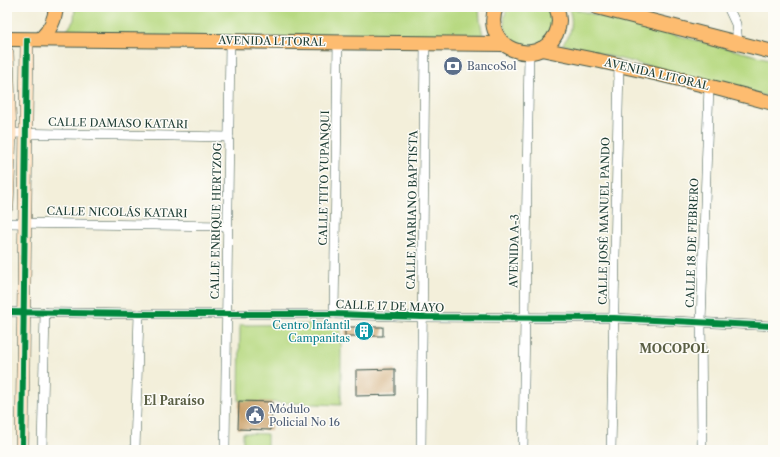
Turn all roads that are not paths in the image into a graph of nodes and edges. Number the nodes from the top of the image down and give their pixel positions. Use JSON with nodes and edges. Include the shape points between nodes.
{"nodes":[{"id":1,"x":56,"y":7,"type":"edge"},
{"id":2,"x":496,"y":7,"type":"edge"},
{"id":3,"x":556,"y":7,"type":"edge"},
{"id":4,"x":597,"y":7,"type":"edge"},
{"id":5,"x":728,"y":7,"type":"edge"},
{"id":6,"x":7,"y":39,"type":"edge"},
{"id":7,"x":34,"y":39,"type":"junction"},
{"id":8,"x":230,"y":41,"type":"junction"},
{"id":9,"x":338,"y":42,"type":"junction"},
{"id":10,"x":425,"y":43,"type":"junction"},
{"id":11,"x":738,"y":43,"type":"junction"},
{"id":12,"x":503,"y":44,"type":"junction"},
{"id":13,"x":535,"y":51,"type":"junction"},
{"id":14,"x":773,"y":52,"type":"edge"},
{"id":15,"x":7,"y":54,"type":"edge"},
{"id":16,"x":619,"y":64,"type":"junction"},
{"id":17,"x":709,"y":85,"type":"junction"},
{"id":18,"x":773,"y":103,"type":"edge"},
{"id":19,"x":9,"y":133,"type":"edge"},
{"id":20,"x":25,"y":133,"type":"junction"},
{"id":21,"x":229,"y":137,"type":"junction"},
{"id":22,"x":7,"y":206,"type":"edge"},
{"id":23,"x":7,"y":223,"type":"edge"},
{"id":24,"x":24,"y":223,"type":"junction"},
{"id":25,"x":228,"y":226,"type":"junction"},
{"id":26,"x":24,"y":311,"type":"junction"},
{"id":27,"x":7,"y":312,"type":"edge"},
{"id":28,"x":45,"y":312,"type":"junction"},
{"id":29,"x":139,"y":314,"type":"junction"},
{"id":30,"x":227,"y":314,"type":"junction"},
{"id":31,"x":334,"y":314,"type":"junction"},
{"id":32,"x":422,"y":317,"type":"junction"},
{"id":33,"x":525,"y":318,"type":"junction"},
{"id":34,"x":614,"y":318,"type":"junction"},
{"id":35,"x":701,"y":322,"type":"junction"},
{"id":36,"x":773,"y":326,"type":"edge"},
{"id":37,"x":22,"y":450,"type":"edge"},
{"id":38,"x":42,"y":450,"type":"edge"},
{"id":39,"x":135,"y":450,"type":"edge"},
{"id":40,"x":225,"y":450,"type":"edge"},
{"id":41,"x":421,"y":450,"type":"edge"},
{"id":42,"x":523,"y":450,"type":"edge"},
{"id":43,"x":611,"y":450,"type":"edge"},
{"id":44,"x":702,"y":450,"type":"edge"}],
"edges":[{"from":1,"to":7,"type":"main road","via":[[51,26]]},
{"from":2,"to":12,"type":"main road","via":[[493,24],[496,35]]},
{"from":3,"to":13,"type":"main road","via":[[559,21],[557,30],[551,41]]},
{"from":4,"to":11,"type":"main road"},
{"from":5,"to":11,"type":"street","via":[[736,24]]},
{"from":6,"to":7,"type":"main road","name":"AVENIDA LITORAL"},
{"from":7,"to":8,"type":"main road","name":"AVENIDA LITORAL"},
{"from":7,"to":20,"type":"street"},
{"from":8,"to":9,"type":"main road","name":"AVENIDA LITORAL"},
{"from":8,"to":21,"type":"street","name":"CALLE ENRIQUE HERTZOG"},
{"from":9,"to":10,"type":"main road","name":"AVENIDA LITORAL"},
{"from":9,"to":31,"type":"street","name":"CALLE TITO YUPANQUI"},
{"from":10,"to":12,"type":"main road","name":"AVENIDA LITORAL"},
{"from":10,"to":32,"type":"street","name":"CALLE MARIANO BAPTISTA"},
{"from":11,"to":14,"type":"main road"},
{"from":12,"to":13,"type":"main road","name":"AVENIDA LITORAL","via":[[515,51]]},
{"from":13,"to":16,"type":"main road","name":"AVENIDA LITORAL"},
{"from":13,"to":33,"type":"street","name":"AVENIDA A-3"},
{"from":15,"to":19,"type":"street"},
{"from":16,"to":17,"type":"main road","name":"AVENIDA LITORAL"},
{"from":16,"to":34,"type":"street","name":"CALLE JOSÉ MANUEL PANDO"},
{"from":17,"to":18,"type":"main road","name":"AVENIDA LITORAL"},
{"from":17,"to":35,"type":"street","name":"CALLE 18 DE FEBRERO"},
{"from":19,"to":20,"type":"street","name":"CALLE DAMASO KATARI"},
{"from":19,"to":22,"type":"street"},
{"from":20,"to":21,"type":"street","name":"CALLE DAMASO KATARI"},
{"from":20,"to":24,"type":"street"},
{"from":21,"to":25,"type":"street","name":"CALLE ENRIQUE HERTZOG"},
{"from":23,"to":24,"type":"street","name":"CALLE NICOLÁS KATARI"},
{"from":24,"to":25,"type":"street","name":"CALLE NICOLÁS KATARI"},
{"from":24,"to":26,"type":"street"},
{"from":25,"to":30,"type":"street","name":"CALLE ENRIQUE HERTZOG"},
{"from":26,"to":27,"type":"street","name":"CALLE 17 DE MAYO"},
{"from":26,"to":28,"type":"street","name":"CALLE 17 DE MAYO"},
{"from":26,"to":37,"type":"street"},
{"from":28,"to":29,"type":"street","name":"CALLE 17 DE MAYO"},
{"from":28,"to":38,"type":"street"},
{"from":29,"to":30,"type":"street","name":"CALLE 17 DE MAYO"},
{"from":29,"to":39,"type":"street"},
{"from":30,"to":31,"type":"street","name":"CALLE 17 DE MAYO"},
{"from":30,"to":40,"type":"street","name":"CALLE ENRIQUE HERTZOG"},
{"from":31,"to":32,"type":"street","name":"CALLE 17 DE MAYO"},
{"from":32,"to":33,"type":"street","name":"CALLE 17 DE MAYO"},
{"from":32,"to":41,"type":"street","name":"CALLE MARIANO BAPTISTA"},
{"from":33,"to":34,"type":"street","name":"CALLE 17 DE MAYO"},
{"from":33,"to":42,"type":"street","name":"AVENIDA A-3"},
{"from":34,"to":35,"type":"street","name":"CALLE 17 DE MAYO"},
{"from":34,"to":43,"type":"street","name":"CALLE JOSÉ MANUEL PANDO"},
{"from":35,"to":36,"type":"street","name":"CALLE 17 DE MAYO"},
{"from":35,"to":44,"type":"street","name":"CALLE 18 DE FEBRERO"}]}
